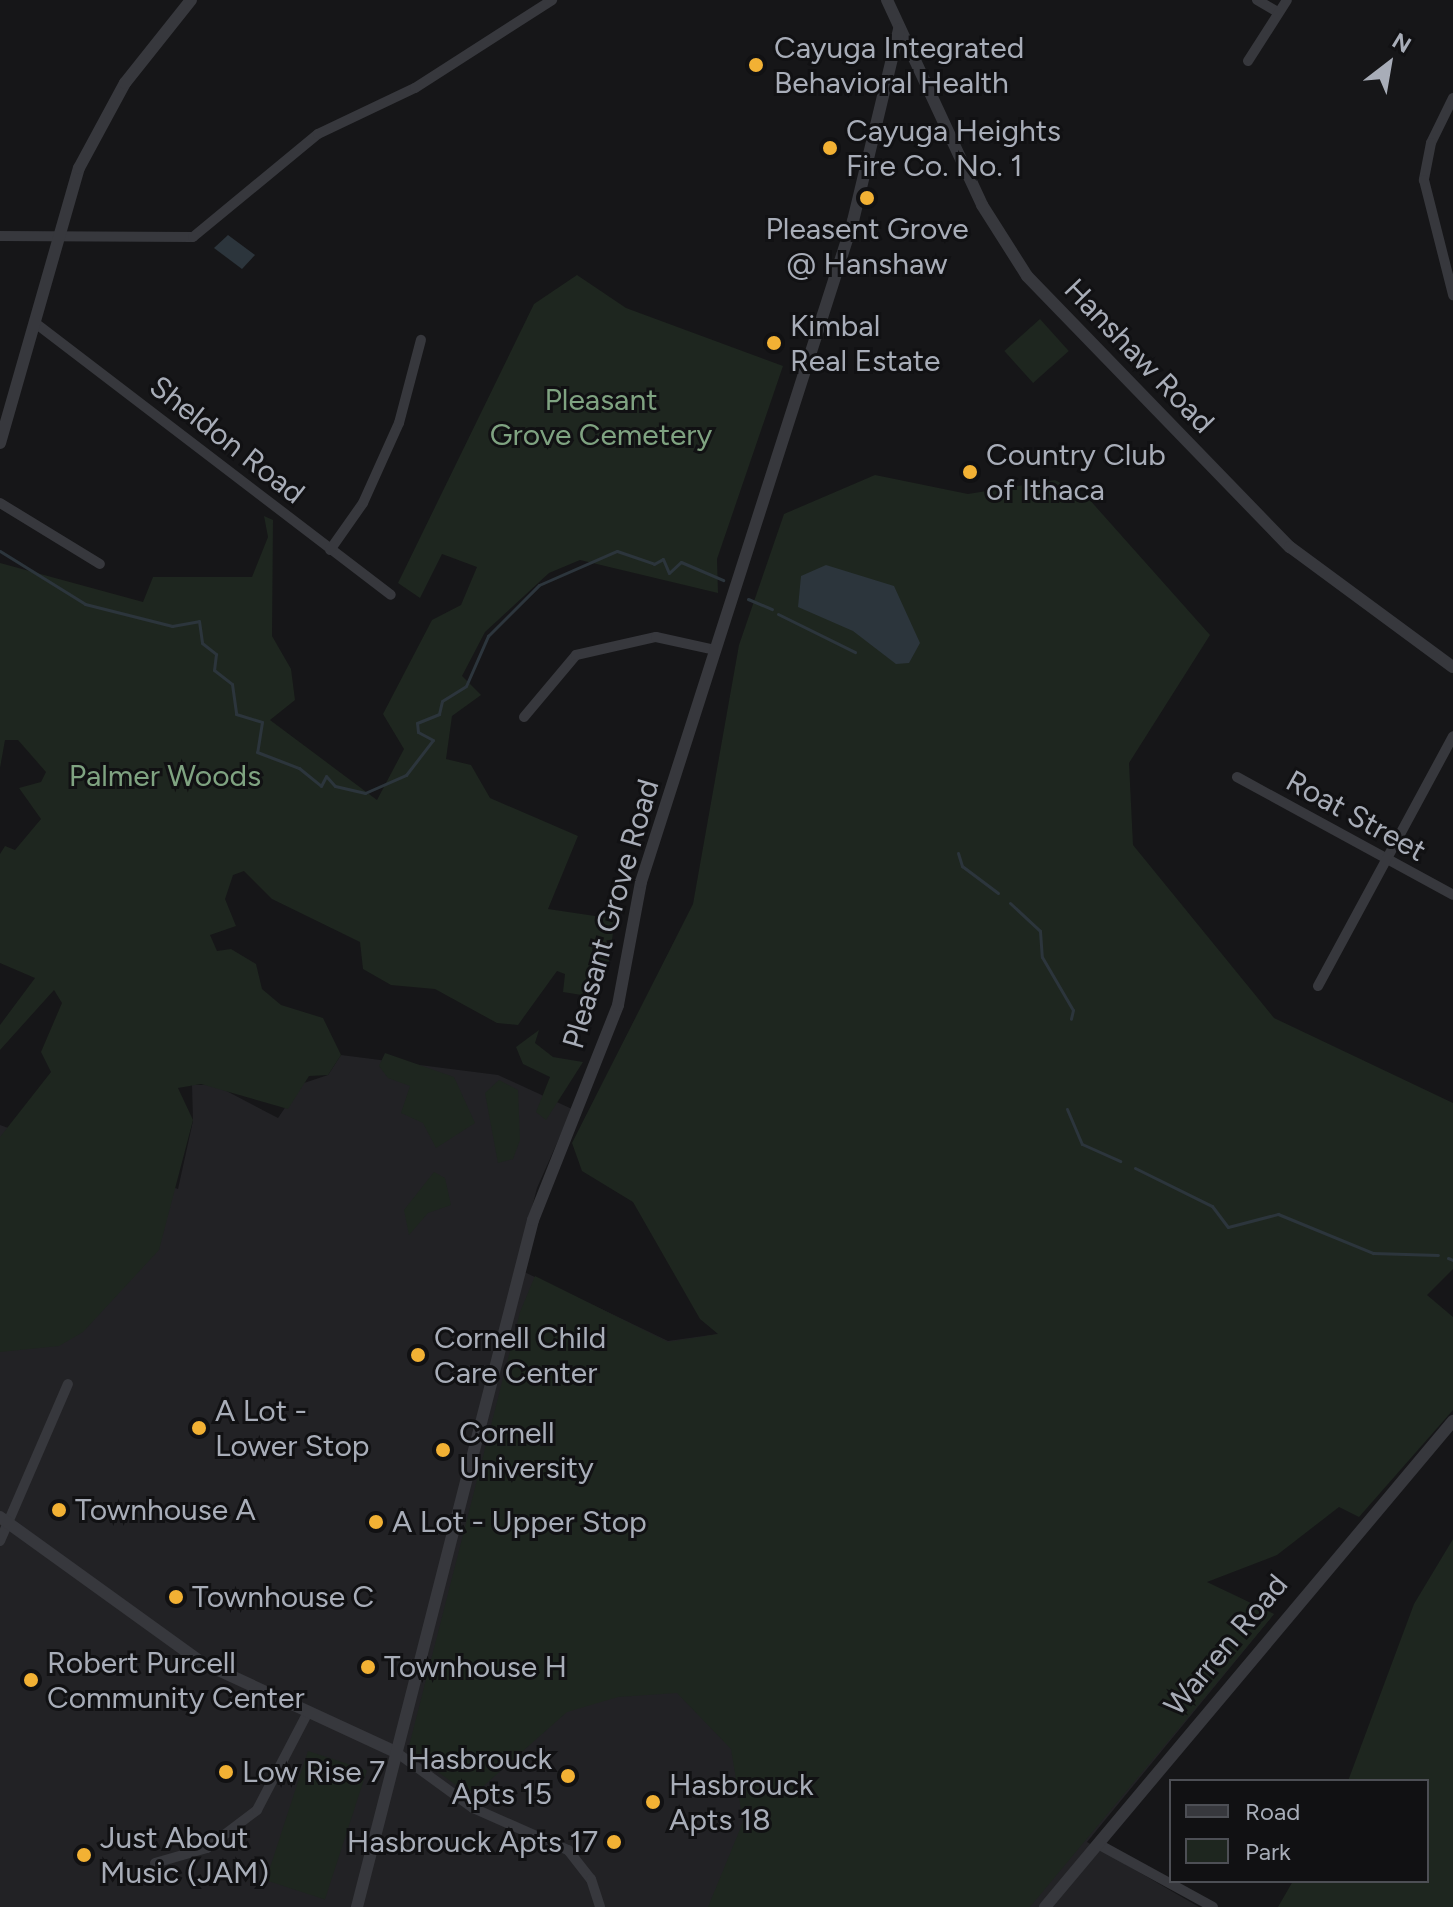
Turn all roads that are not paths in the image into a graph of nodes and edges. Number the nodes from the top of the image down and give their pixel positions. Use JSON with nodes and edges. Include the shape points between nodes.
{"nodes":[{"id":1,"x":191,"y":0,"type":"edge"},
{"id":2,"x":552,"y":0,"type":"edge"},
{"id":3,"x":887,"y":0,"type":"edge"},
{"id":4,"x":1257,"y":0,"type":"edge"},
{"id":5,"x":1287,"y":0,"type":"edge"},
{"id":6,"x":1278,"y":12,"type":"junction"},
{"id":7,"x":899,"y":29,"type":"junction"},
{"id":8,"x":1248,"y":61,"type":"dead end"},
{"id":9,"x":915,"y":62,"type":"junction"},
{"id":10,"x":890,"y":77,"type":"junction"},
{"id":11,"x":1453,"y":98,"type":"edge"},
{"id":12,"x":59,"y":233,"type":"junction"},
{"id":13,"x":0,"y":236,"type":"edge"},
{"id":14,"x":1453,"y":295,"type":"edge"},
{"id":15,"x":34,"y":322,"type":"junction"},
{"id":16,"x":421,"y":340,"type":"dead end"},
{"id":17,"x":0,"y":443,"type":"edge"},
{"id":18,"x":0,"y":503,"type":"edge"},
{"id":19,"x":330,"y":550,"type":"junction"},
{"id":20,"x":100,"y":564,"type":"dead end"},
{"id":21,"x":391,"y":595,"type":"dead end"},
{"id":22,"x":715,"y":650,"type":"junction"},
{"id":23,"x":1453,"y":667,"type":"edge"},
{"id":24,"x":524,"y":717,"type":"dead end"},
{"id":25,"x":1453,"y":736,"type":"edge"},
{"id":26,"x":1237,"y":777,"type":"dead end"},
{"id":27,"x":1386,"y":859,"type":"junction"},
{"id":28,"x":1453,"y":895,"type":"edge"},
{"id":29,"x":1318,"y":986,"type":"dead end"},
{"id":30,"x":68,"y":1384,"type":"dead end"},
{"id":31,"x":1453,"y":1421,"type":"edge"},
{"id":32,"x":4,"y":1520,"type":"edge"},
{"id":33,"x":0,"y":1541,"type":"edge"},
{"id":34,"x":307,"y":1714,"type":"junction"},
{"id":35,"x":396,"y":1752,"type":"junction"},
{"id":36,"x":1098,"y":1844,"type":"junction"},
{"id":37,"x":155,"y":1863,"type":"dead end"},
{"id":38,"x":1169,"y":1883,"type":"edge"},
{"id":39,"x":1169,"y":1883,"type":"edge"},
{"id":40,"x":357,"y":1907,"type":"edge"},
{"id":41,"x":600,"y":1907,"type":"edge"},
{"id":42,"x":1045,"y":1907,"type":"edge"},
{"id":43,"x":1213,"y":1907,"type":"edge"}],
"edges":[{"from":1,"to":12,"type":"street","via":[[100,125]]},
{"from":2,"to":12,"type":"street","via":[[415,88],[318,134],[193,237]]},
{"from":3,"to":7,"type":"street","name":"Hanshaw Road"},
{"from":4,"to":6,"type":"street"},
{"from":5,"to":6,"type":"street"},
{"from":6,"to":8,"type":"street"},
{"from":7,"to":9,"type":"street","name":"Hanshaw Road"},
{"from":7,"to":10,"type":"street","name":"Pleasant Grove Road"},
{"from":9,"to":10,"type":"street"},
{"from":9,"to":23,"type":"street","name":"Hanshaw Road","via":[[996,233],[1027,276],[1290,547]]},
{"from":10,"to":22,"type":"street","name":"Pleasant Grove Road","via":[[849,236]]},
{"from":11,"to":14,"type":"street","via":[[1431,143],[1424,193]]},
{"from":12,"to":13,"type":"street"},
{"from":12,"to":15,"type":"street"},
{"from":15,"to":17,"type":"street"},
{"from":15,"to":19,"type":"street","name":"Sheldon Road"},
{"from":16,"to":19,"type":"street","via":[[399,423],[363,503]]},
{"from":18,"to":20,"type":"street"},
{"from":19,"to":21,"type":"street","name":"Sheldon Road"},
{"from":22,"to":24,"type":"street","via":[[656,637],[576,655]]},
{"from":22,"to":35,"type":"street","name":"Pleasant Grove Road","via":[[641,882],[610,1030],[533,1220]]},
{"from":25,"to":27,"type":"street"},
{"from":26,"to":27,"type":"street","name":"Roat Street"},
{"from":27,"to":28,"type":"street","name":"Roat Street"},
{"from":27,"to":29,"type":"street"},
{"from":30,"to":32,"type":"street"},
{"from":31,"to":36,"type":"street","name":"Warren Road"},
{"from":32,"to":33,"type":"street"},
{"from":32,"to":34,"type":"street","via":[[158,1635]]},
{"from":34,"to":35,"type":"street"},
{"from":34,"to":37,"type":"street","via":[[257,1810],[207,1848]]},
{"from":35,"to":40,"type":"street","name":"Pleasant Grove Road"},
{"from":35,"to":41,"type":"street","via":[[473,1808],[568,1850],[591,1879]]},
{"from":36,"to":38,"type":"street"},
{"from":36,"to":42,"type":"street","name":"Warren Road"},
{"from":39,"to":43,"type":"street"}]}
